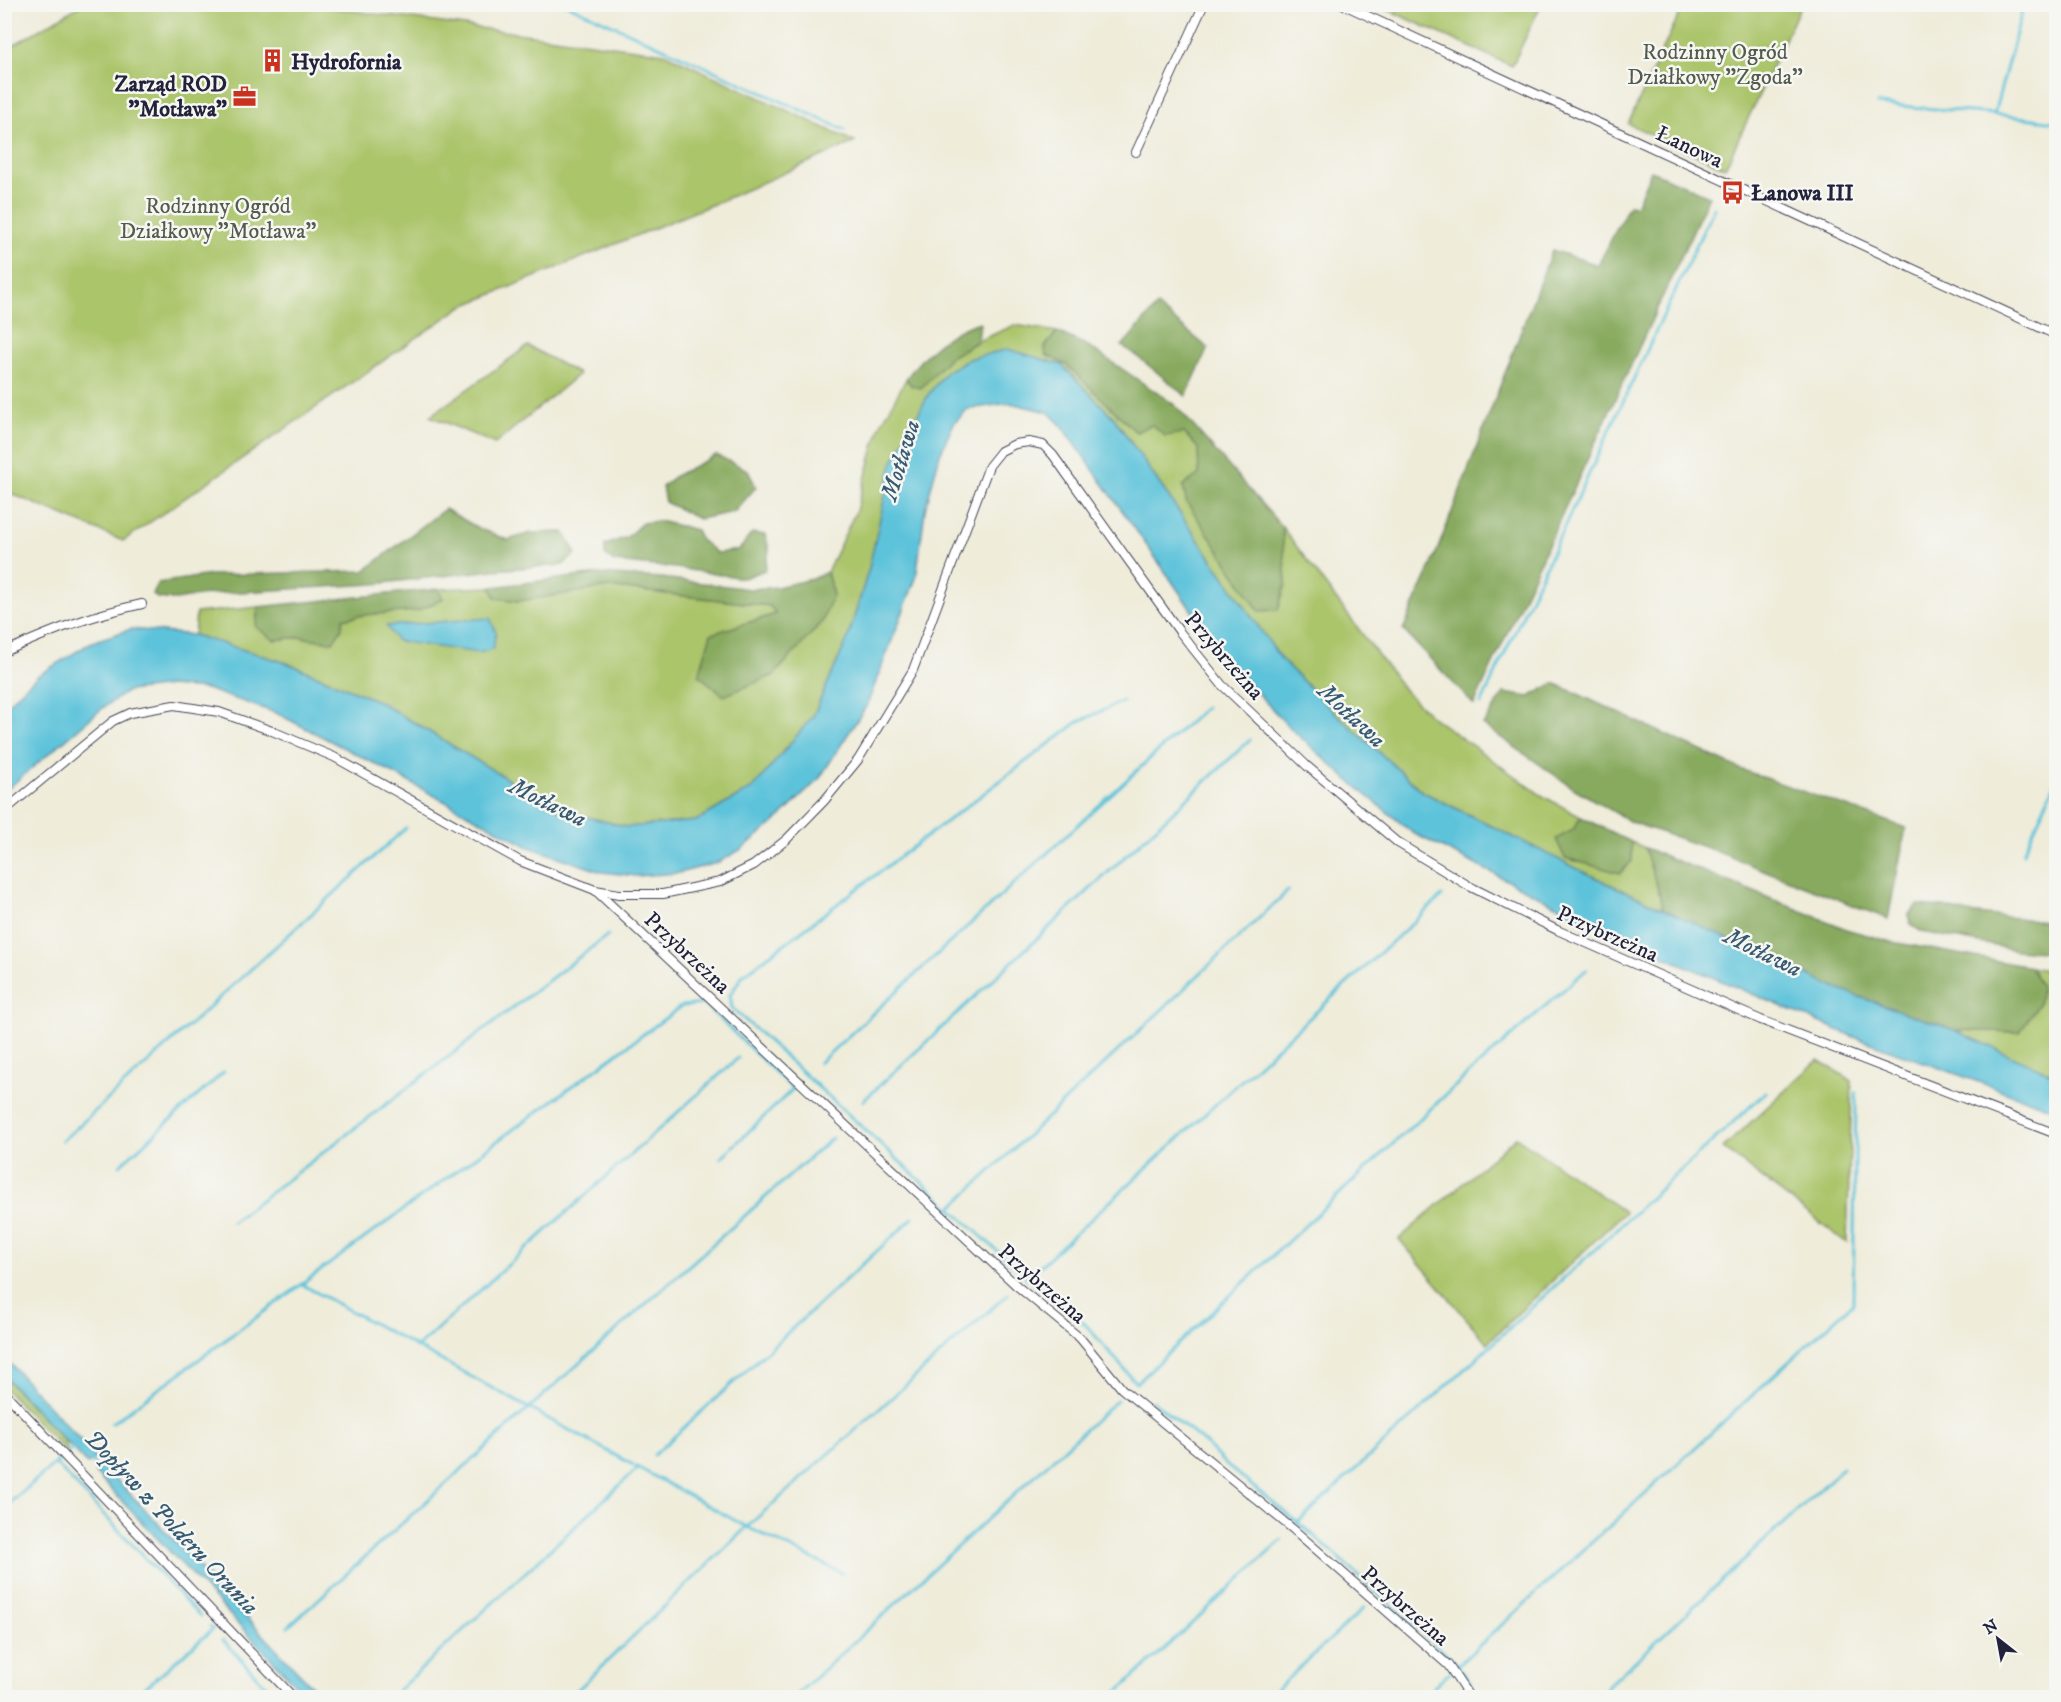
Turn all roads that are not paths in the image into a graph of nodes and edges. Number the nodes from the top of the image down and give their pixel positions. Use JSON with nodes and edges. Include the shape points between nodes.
{"nodes":[{"id":1,"x":1204,"y":4,"type":"edge"},
{"id":2,"x":1342,"y":4,"type":"edge"},
{"id":3,"x":1136,"y":152,"type":"dead end"},
{"id":4,"x":2056,"y":335,"type":"edge"},
{"id":5,"x":142,"y":604,"type":"dead end"},
{"id":6,"x":4,"y":652,"type":"edge"},
{"id":7,"x":4,"y":811,"type":"edge"},
{"id":8,"x":595,"y":890,"type":"junction"},
{"id":9,"x":2056,"y":1134,"type":"edge"},
{"id":10,"x":4,"y":1392,"type":"edge"},
{"id":11,"x":294,"y":1698,"type":"edge"},
{"id":12,"x":1470,"y":1698,"type":"edge"}],
"edges":[{"from":1,"to":3,"type":"street"},
{"from":2,"to":4,"type":"street","name":"Łanowa"},
{"from":5,"to":6,"type":"street","via":[[67,624]]},
{"from":7,"to":8,"type":"street","name":"Przybrzeżna","via":[[112,721],[130,713],[174,705],[219,712],[334,757],[520,861]]},
{"from":8,"to":9,"type":"street","name":"Przybrzeżna","via":[[663,894],[720,882],[754,865],[786,840],[858,760],[913,670],[989,466],[1001,451],[1029,442],[1043,445],[1053,455],[1179,631],[1222,684],[1307,766],[1427,863],[1567,935],[1761,1020]]},
{"from":8,"to":12,"type":"street","name":"Przybrzeżna","via":[[1017,1286],[1080,1338],[1122,1389],[1294,1530],[1448,1665]]},
{"from":10,"to":11,"type":"street"}]}
